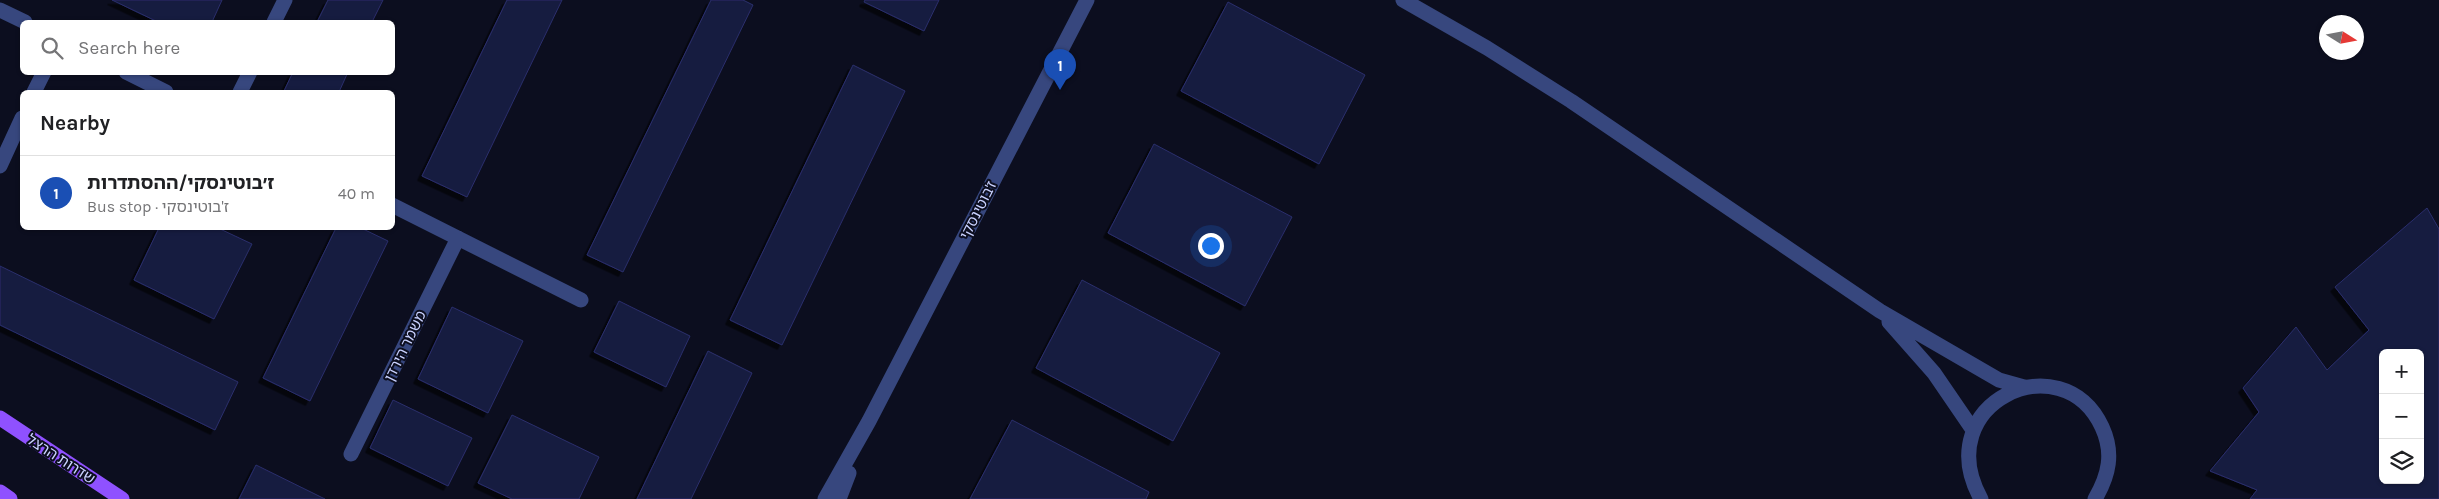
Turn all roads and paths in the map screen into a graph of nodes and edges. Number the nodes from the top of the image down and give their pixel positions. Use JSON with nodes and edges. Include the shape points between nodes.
{"nodes":[{"id":1,"x":285,"y":0,"type":"edge"},
{"id":2,"x":1087,"y":0,"type":"edge"},
{"id":3,"x":1403,"y":0,"type":"edge"},
{"id":4,"x":0,"y":10,"type":"edge"},
{"id":5,"x":22,"y":20,"type":"edge"},
{"id":6,"x":275,"y":20,"type":"edge"},
{"id":7,"x":42,"y":75,"type":"edge"},
{"id":8,"x":132,"y":75,"type":"edge"},
{"id":9,"x":248,"y":75,"type":"edge"},
{"id":10,"x":35,"y":90,"type":"edge"},
{"id":11,"x":162,"y":90,"type":"edge"},
{"id":12,"x":241,"y":90,"type":"edge"},
{"id":13,"x":20,"y":122,"type":"edge"},
{"id":14,"x":0,"y":166,"type":"edge"},
{"id":15,"x":395,"y":206,"type":"edge"},
{"id":16,"x":458,"y":238,"type":"junction"},
{"id":17,"x":581,"y":300,"type":"dead end"},
{"id":18,"x":1880,"y":311,"type":"junction"},
{"id":19,"x":2024,"y":388,"type":"junction"},
{"id":20,"x":0,"y":418,"type":"edge"},
{"id":21,"x":869,"y":421,"type":"junction"},
{"id":22,"x":1973,"y":430,"type":"junction"},
{"id":23,"x":351,"y":454,"type":"dead end"},
{"id":24,"x":0,"y":492,"type":"edge"},
{"id":25,"x":10,"y":499,"type":"edge"},
{"id":26,"x":122,"y":499,"type":"edge"},
{"id":27,"x":825,"y":499,"type":"edge"},
{"id":28,"x":839,"y":499,"type":"edge"},
{"id":29,"x":1981,"y":499,"type":"edge"},
{"id":30,"x":2095,"y":499,"type":"edge"}],
"edges":[{"from":1,"to":6,"type":"street"},
{"from":2,"to":21,"type":"street","name":"ז'בוטינסקי"},
{"from":3,"to":18,"type":"street","via":[[1571,101]]},
{"from":4,"to":5,"type":"street"},
{"from":7,"to":10,"type":"street"},
{"from":8,"to":11,"type":"street"},
{"from":9,"to":12,"type":"street"},
{"from":13,"to":14,"type":"street"},
{"from":15,"to":16,"type":"street"},
{"from":16,"to":17,"type":"street"},
{"from":16,"to":23,"type":"street","name":"משמר הירדן"},
{"from":18,"to":19,"type":"street","via":[[1999,380]]},
{"from":18,"to":22,"type":"street","via":[[1934,373]]},
{"from":19,"to":22,"type":"street","via":[[1993,402]]},
{"from":19,"to":30,"type":"street","via":[[2058,389],[2080,399],[2097,417],[2107,440],[2109,462],[2105,483]]},
{"from":20,"to":26,"type":"main road","name":"שדרות הרצל"},
{"from":21,"to":27,"type":"street","name":"ז'בוטינסקי"},
{"from":21,"to":28,"type":"street","name":"ז'בוטינסקי"},
{"from":22,"to":29,"type":"street","via":[[1968,447],[1968,465],[1972,483]]},
{"from":24,"to":25,"type":"main road"}]}
